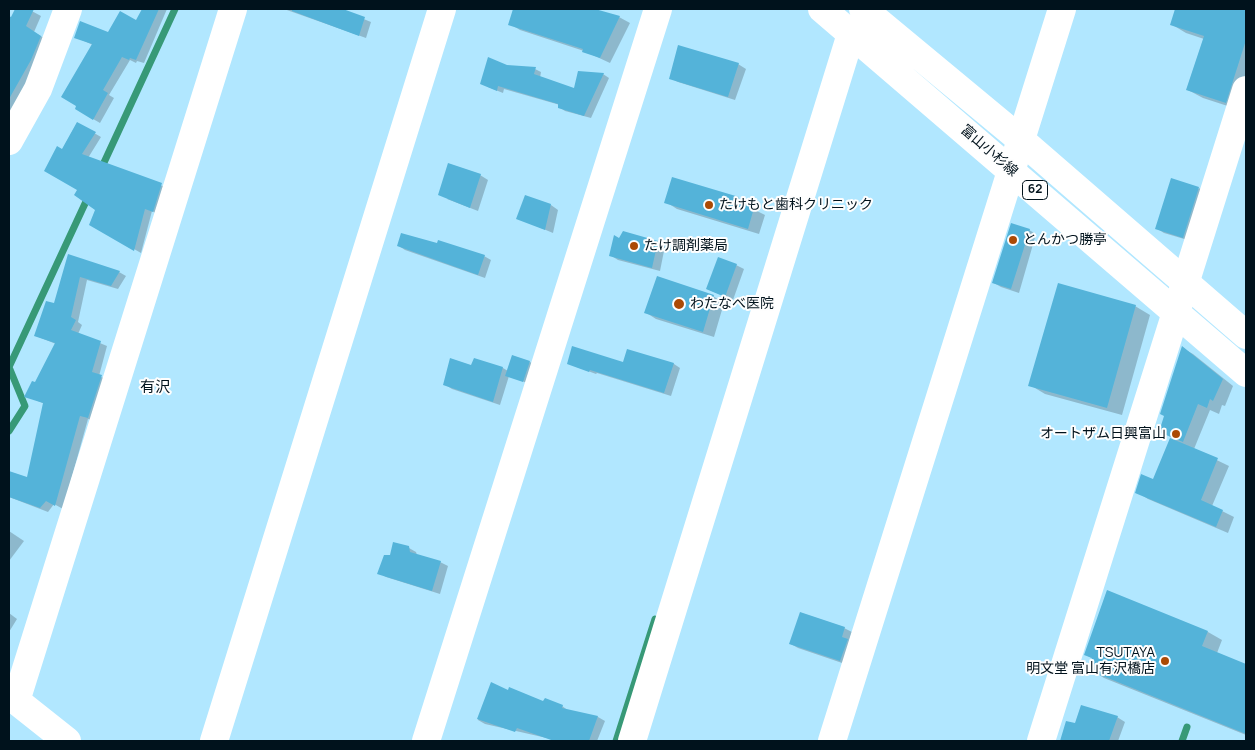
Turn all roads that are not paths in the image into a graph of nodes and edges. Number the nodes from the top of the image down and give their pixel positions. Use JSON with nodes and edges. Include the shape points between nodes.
{"nodes":[{"id":1,"x":234,"y":9,"type":"edge"},
{"id":2,"x":442,"y":9,"type":"edge"},
{"id":3,"x":658,"y":9,"type":"edge"},
{"id":4,"x":822,"y":9,"type":"edge"},
{"id":5,"x":863,"y":9,"type":"edge"},
{"id":6,"x":1062,"y":9,"type":"edge"},
{"id":7,"x":63,"y":11,"type":"edge"},
{"id":8,"x":851,"y":34,"type":"junction"},
{"id":9,"x":1246,"y":90,"type":"edge"},
{"id":10,"x":1241,"y":128,"type":"edge"},
{"id":11,"x":1021,"y":140,"type":"junction"},
{"id":12,"x":9,"y":141,"type":"edge"},
{"id":13,"x":1011,"y":170,"type":"junction"},
{"id":14,"x":1186,"y":284,"type":"junction"},
{"id":15,"x":1176,"y":313,"type":"junction"},
{"id":16,"x":1246,"y":335,"type":"edge"},
{"id":17,"x":1246,"y":373,"type":"edge"},
{"id":18,"x":14,"y":707,"type":"edge"},
{"id":19,"x":67,"y":741,"type":"edge"},
{"id":20,"x":214,"y":741,"type":"edge"},
{"id":21,"x":426,"y":741,"type":"edge"},
{"id":22,"x":632,"y":741,"type":"edge"},
{"id":23,"x":832,"y":741,"type":"edge"},
{"id":24,"x":1041,"y":741,"type":"edge"}],
"edges":[{"from":1,"to":18,"type":"street"},
{"from":2,"to":20,"type":"street"},
{"from":3,"to":21,"type":"street"},
{"from":4,"to":8,"type":"street","name":"富山小杉線","number":"62"},
{"from":5,"to":11,"type":"street","name":"富山小杉線","number":"62"},
{"from":6,"to":11,"type":"street"},
{"from":7,"to":12,"type":"street","via":[[38,89]]},
{"from":8,"to":13,"type":"street","name":"富山小杉線","number":"62"},
{"from":8,"to":22,"type":"street"},
{"from":9,"to":10,"type":"street"},
{"from":10,"to":14,"type":"street"},
{"from":11,"to":13,"type":"street"},
{"from":11,"to":14,"type":"street","name":"富山小杉線","number":"62"},
{"from":13,"to":15,"type":"street","name":"富山小杉線","number":"62"},
{"from":13,"to":23,"type":"street"},
{"from":14,"to":15,"type":"street"},
{"from":14,"to":16,"type":"street","name":"富山小杉線","number":"62"},
{"from":15,"to":17,"type":"street","name":"富山小杉線","number":"62"},
{"from":15,"to":24,"type":"street"},
{"from":18,"to":19,"type":"street"}]}
